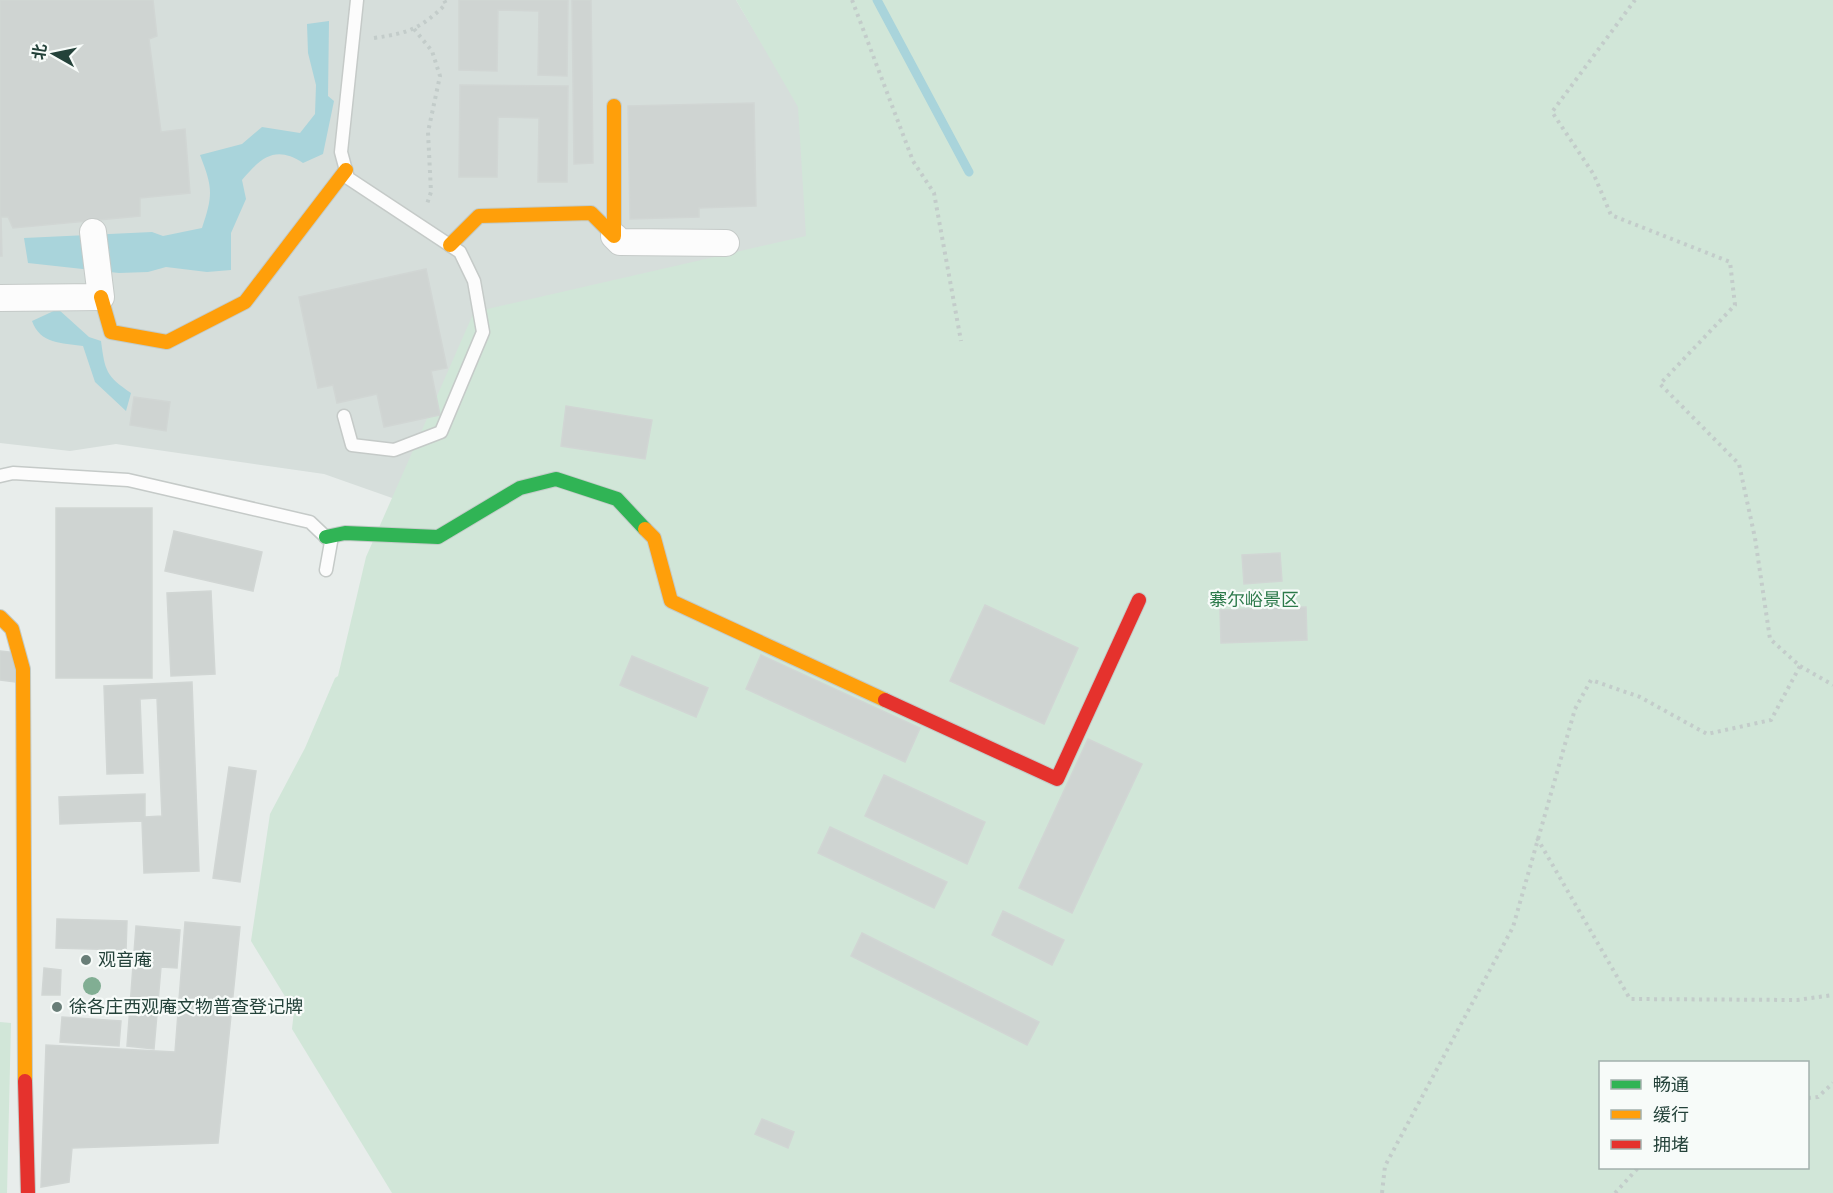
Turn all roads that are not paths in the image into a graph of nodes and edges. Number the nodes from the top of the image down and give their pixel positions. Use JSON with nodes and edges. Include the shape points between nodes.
{"nodes":[{"id":1,"x":357,"y":0,"type":"edge"},
{"id":2,"x":614,"y":106,"type":"dead end"},
{"id":3,"x":346,"y":170,"type":"junction"},
{"id":4,"x":93,"y":232,"type":"dead end"},
{"id":5,"x":614,"y":236,"type":"junction"},
{"id":6,"x":726,"y":243,"type":"dead end"},
{"id":7,"x":450,"y":245,"type":"junction"},
{"id":8,"x":101,"y":297,"type":"junction"},
{"id":9,"x":0,"y":298,"type":"edge"},
{"id":10,"x":344,"y":416,"type":"dead end"},
{"id":11,"x":0,"y":476,"type":"edge"},
{"id":12,"x":326,"y":537,"type":"junction"},
{"id":13,"x":327,"y":570,"type":"dead end"},
{"id":14,"x":1139,"y":600,"type":"dead end"},
{"id":15,"x":0,"y":617,"type":"edge"},
{"id":16,"x":28,"y":1193,"type":"edge"}],
"edges":[{"from":1,"to":3,"type":"lane","via":[[341,152]]},
{"from":2,"to":5,"type":"street"},
{"from":3,"to":7,"type":"lane","via":[[348,178]]},
{"from":3,"to":8,"type":"street","via":[[245,302],[214,319],[167,342],[111,332]]},
{"from":4,"to":8,"type":"street"},
{"from":5,"to":6,"type":"street","via":[[620,242]]},
{"from":5,"to":7,"type":"street","via":[[591,213],[479,216]]},
{"from":7,"to":10,"type":"lane","via":[[460,252],[474,281],[483,332],[441,432],[394,450],[352,445]]},
{"from":8,"to":9,"type":"street"},
{"from":11,"to":12,"type":"lane","via":[[13,473],[128,480],[310,522]]},
{"from":12,"to":13,"type":"lane","via":[[331,542]]},
{"from":12,"to":14,"type":"street","via":[[345,533],[438,537],[520,488],[556,479],[617,499],[654,538],[671,601],[1057,779]]},
{"from":15,"to":16,"type":"street","via":[[12,629],[23,669]]}]}
